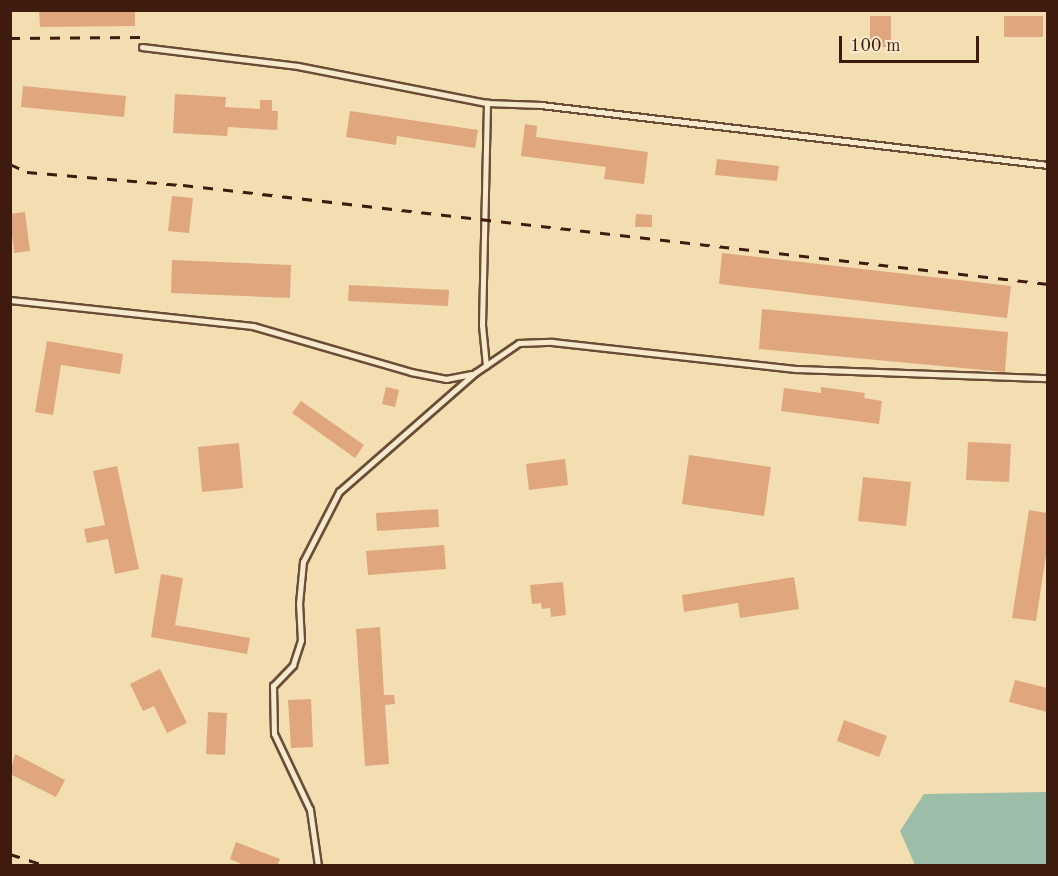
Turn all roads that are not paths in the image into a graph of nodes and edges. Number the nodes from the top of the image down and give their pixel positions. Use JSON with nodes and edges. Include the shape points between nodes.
{"nodes":[{"id":1,"x":141,"y":47,"type":"dead end"},
{"id":2,"x":487,"y":103,"type":"junction"},
{"id":3,"x":1047,"y":165,"type":"edge"},
{"id":4,"x":10,"y":300,"type":"edge"},
{"id":5,"x":486,"y":366,"type":"junction"},
{"id":6,"x":475,"y":373,"type":"junction"},
{"id":7,"x":1047,"y":378,"type":"edge"},
{"id":8,"x":318,"y":866,"type":"edge"}],
"edges":[{"from":1,"to":2,"type":"lane","via":[[298,66]]},
{"from":2,"to":3,"type":"lane","via":[[541,105]]},
{"from":2,"to":5,"type":"lane","via":[[482,325]]},
{"from":4,"to":6,"type":"lane","via":[[253,326],[411,372],[447,379]]},
{"from":5,"to":6,"type":"lane"},
{"from":5,"to":7,"type":"lane","via":[[519,343],[552,342],[798,369]]},
{"from":6,"to":8,"type":"lane","via":[[339,492],[303,562],[301,641],[293,665],[273,686],[274,734],[309,810]]}]}
